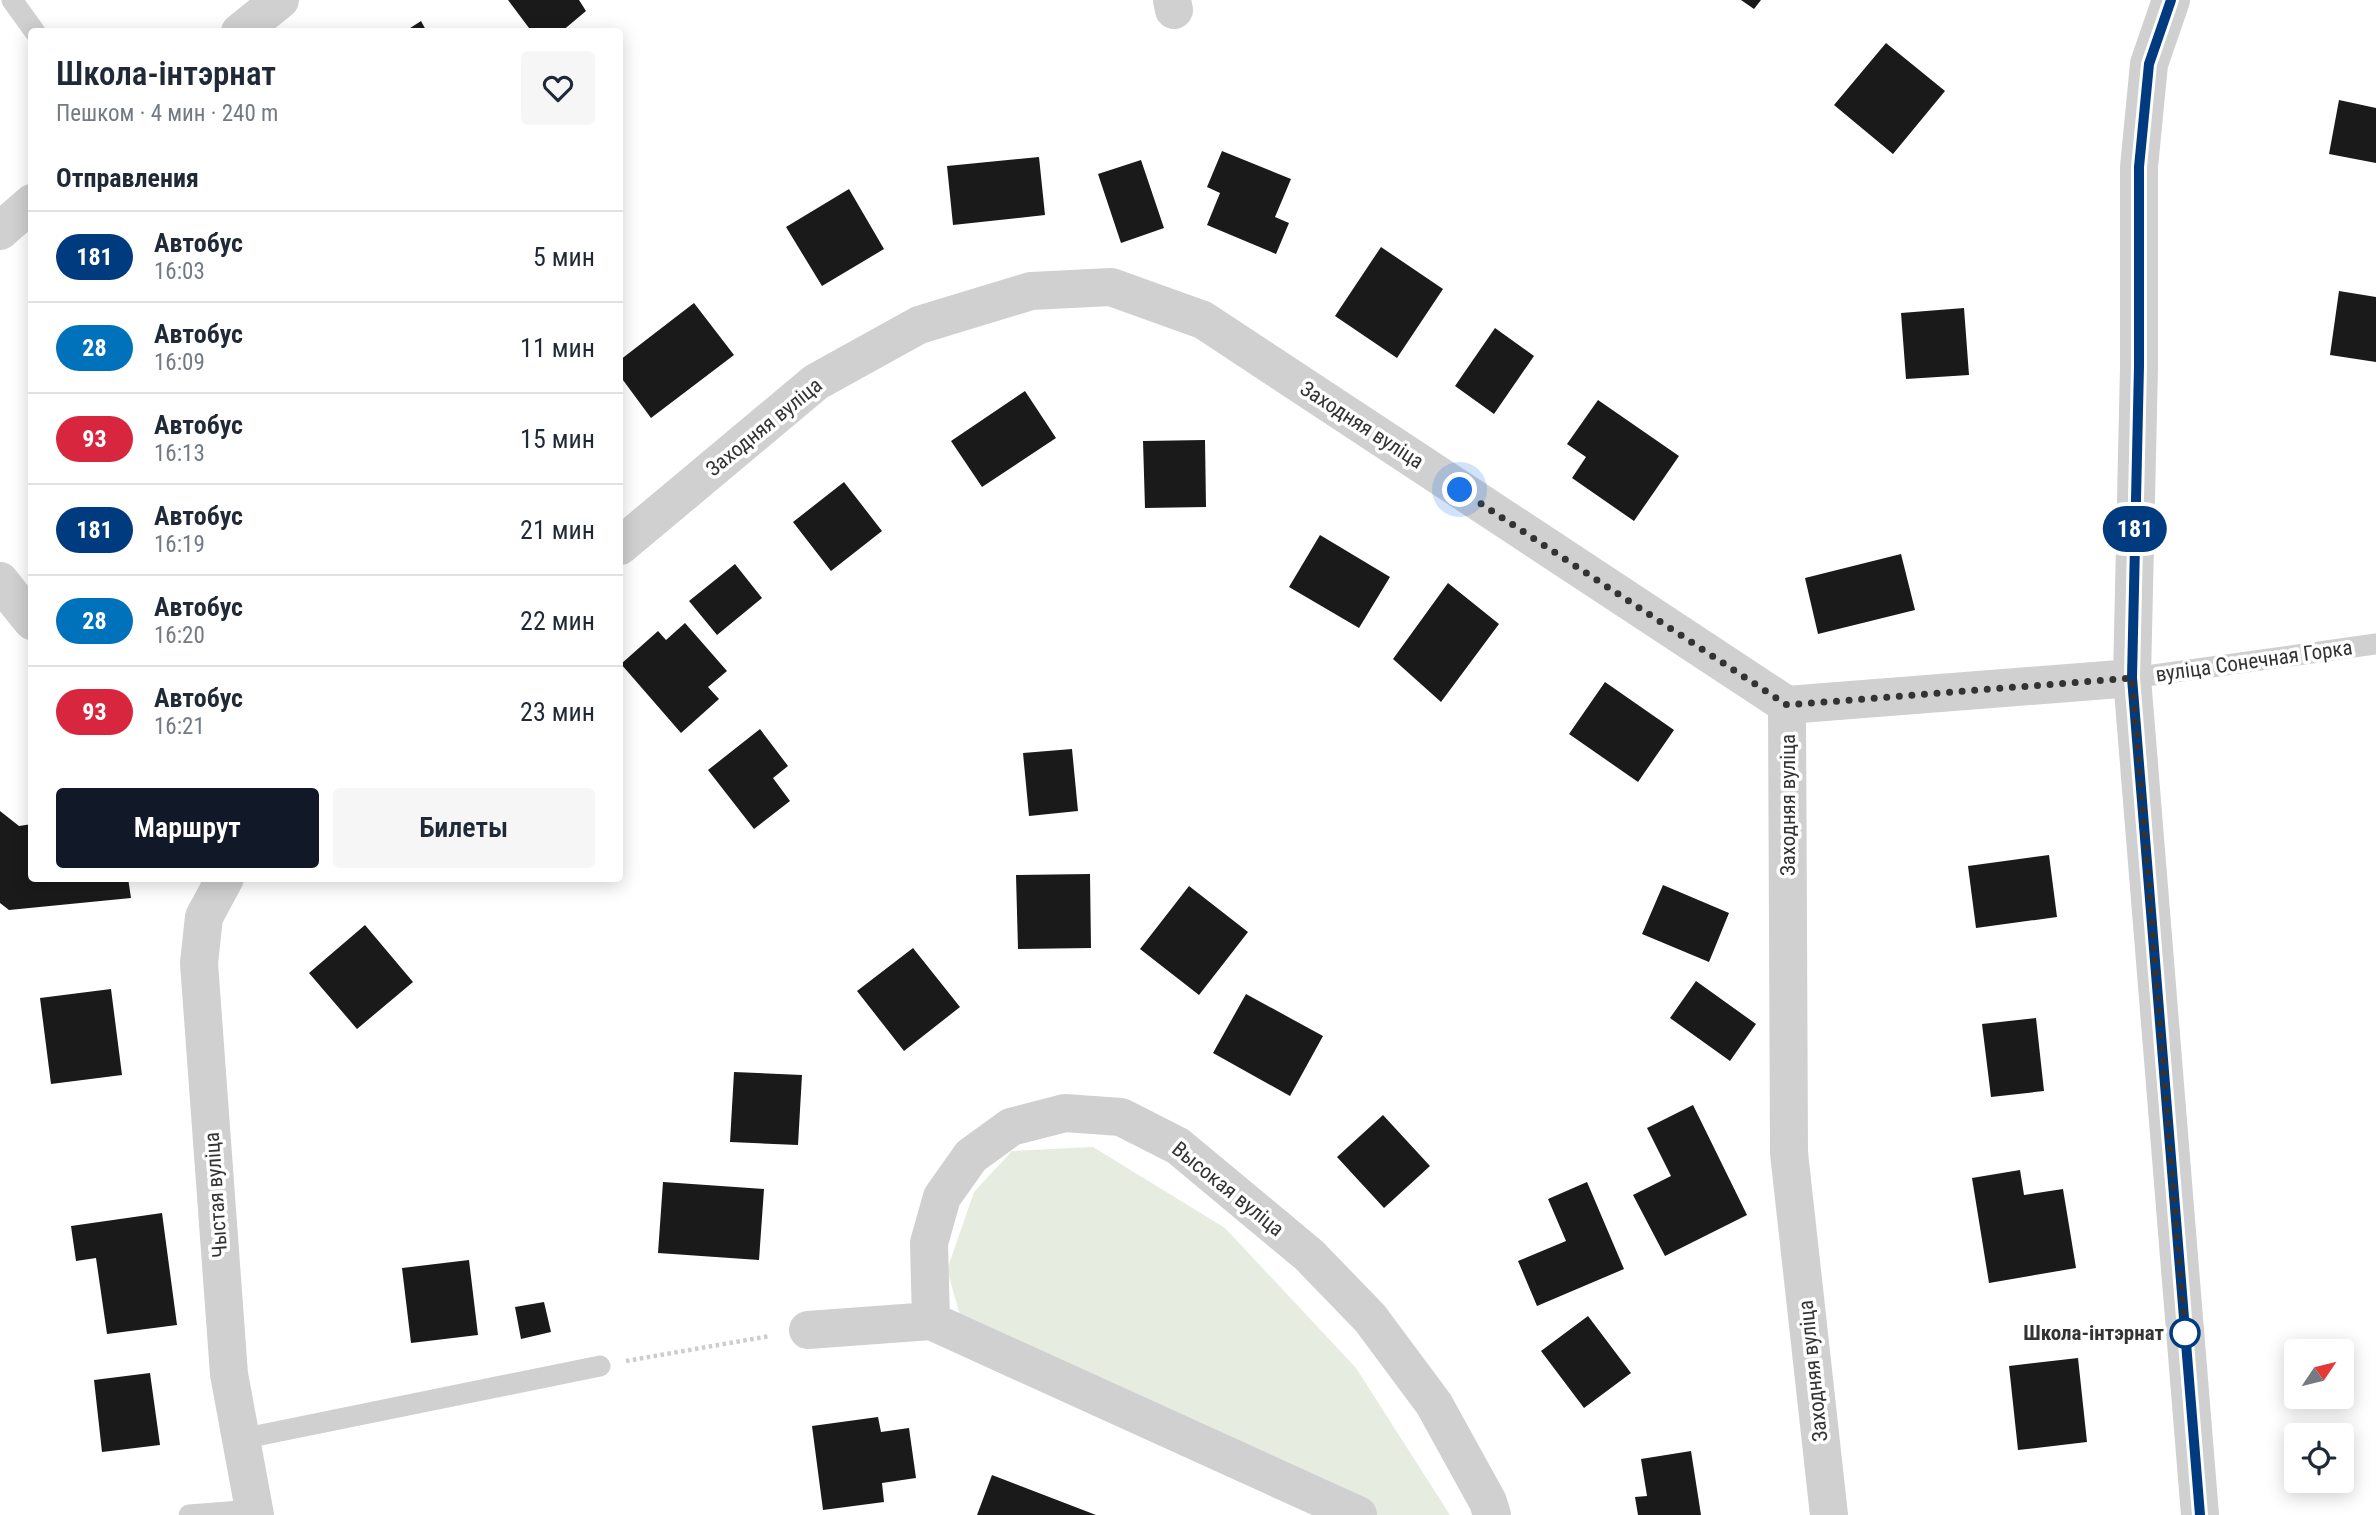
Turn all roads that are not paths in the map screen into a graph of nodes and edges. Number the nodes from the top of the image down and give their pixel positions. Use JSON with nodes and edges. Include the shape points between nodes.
{"nodes":[{"id":1,"x":12,"y":0,"type":"edge"},
{"id":2,"x":280,"y":0,"type":"edge"},
{"id":3,"x":2171,"y":0,"type":"edge"},
{"id":4,"x":32,"y":28,"type":"edge"},
{"id":5,"x":245,"y":28,"type":"edge"},
{"id":6,"x":28,"y":206,"type":"edge"},
{"id":7,"x":0,"y":231,"type":"edge"},
{"id":8,"x":623,"y":544,"type":"edge"},
{"id":9,"x":0,"y":581,"type":"edge"},
{"id":10,"x":28,"y":616,"type":"edge"},
{"id":11,"x":2376,"y":644,"type":"edge"},
{"id":12,"x":2132,"y":678,"type":"junction"},
{"id":13,"x":1787,"y":705,"type":"junction"},
{"id":14,"x":223,"y":882,"type":"edge"},
{"id":15,"x":931,"y":1321,"type":"junction"},
{"id":16,"x":808,"y":1330,"type":"road end"},
{"id":17,"x":600,"y":1366,"type":"road end"},
{"id":18,"x":241,"y":1439,"type":"junction"},
{"id":19,"x":254,"y":1512,"type":"edge"},
{"id":20,"x":189,"y":1515,"type":"edge"},
{"id":21,"x":1358,"y":1515,"type":"edge"},
{"id":22,"x":1492,"y":1515,"type":"edge"},
{"id":23,"x":1829,"y":1515,"type":"edge"},
{"id":24,"x":2200,"y":1515,"type":"edge"}],
"edges":[{"from":1,"to":4,"type":"lane"},
{"from":2,"to":5,"type":"street"},
{"from":3,"to":12,"type":"street","via":[[2149,64],[2139,167]]},
{"from":6,"to":7,"type":"street"},
{"from":8,"to":13,"type":"street","name":"Заходняя вуліца","via":[[816,382],[919,325],[1031,291],[1111,287],[1203,320]]},
{"from":9,"to":10,"type":"street"},
{"from":11,"to":12,"type":"lane","name":"вуліца Сонечная Горка"},
{"from":12,"to":13,"type":"street"},
{"from":12,"to":24,"type":"street"},
{"from":13,"to":23,"type":"street","name":"Заходняя вуліца","via":[[1789,1153]]},
{"from":14,"to":18,"type":"street","name":"Чыстая вуліца","via":[[204,917],[199,963],[229,1374]]},
{"from":15,"to":16,"type":"street"},
{"from":15,"to":21,"type":"street"},
{"from":15,"to":22,"type":"street","name":"Высокая вуліца","via":[[929,1243],[942,1196],[971,1156],[1011,1126],[1065,1113],[1121,1117],[1178,1146],[1309,1255],[1370,1318],[1434,1404]]},
{"from":17,"to":18,"type":"lane"},
{"from":18,"to":19,"type":"street","name":"Чыстая вуліца"},
{"from":19,"to":20,"type":"lane"}]}
